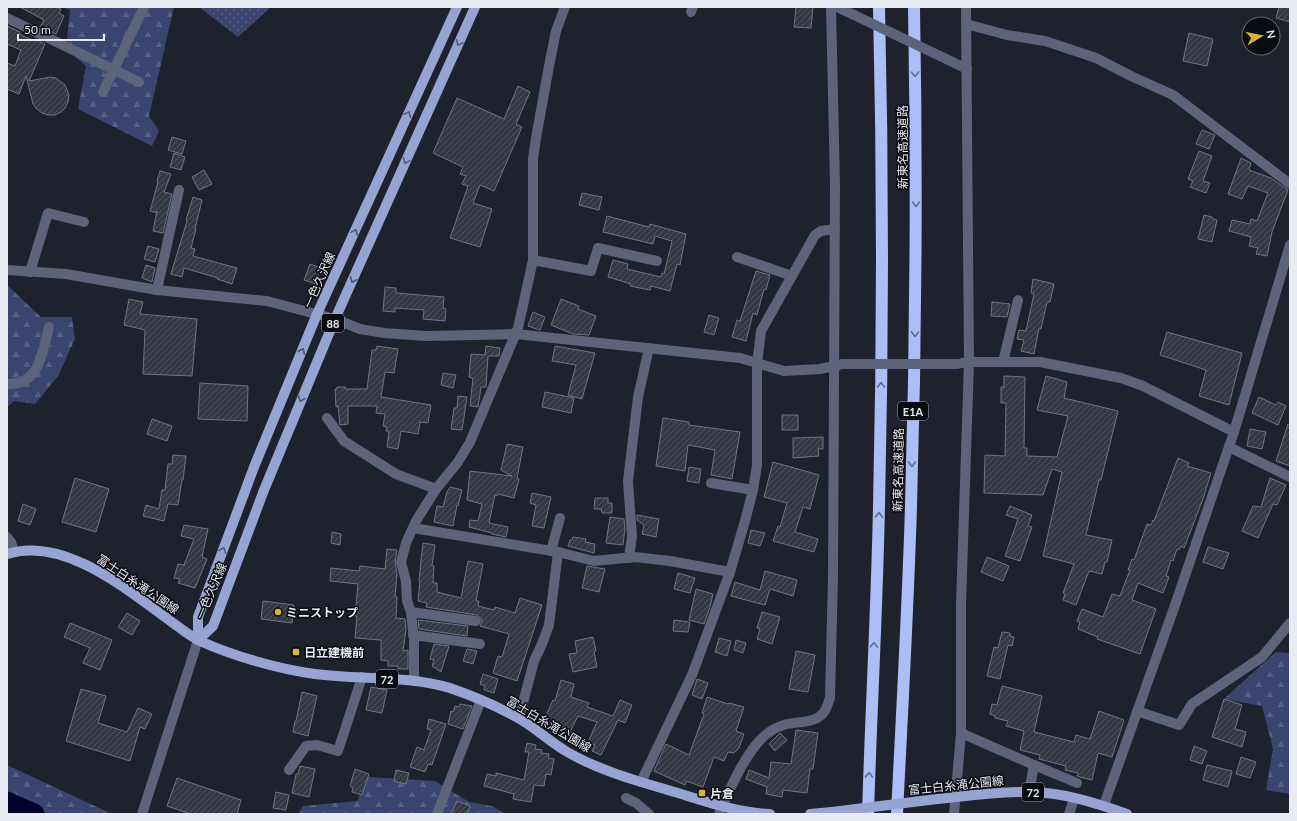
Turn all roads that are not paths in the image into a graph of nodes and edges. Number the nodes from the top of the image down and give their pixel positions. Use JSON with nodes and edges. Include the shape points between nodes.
{"nodes":[{"id":1,"x":144,"y":7,"type":"edge"},
{"id":2,"x":456,"y":7,"type":"edge"},
{"id":3,"x":475,"y":7,"type":"edge"},
{"id":4,"x":565,"y":7,"type":"edge"},
{"id":5,"x":831,"y":7,"type":"edge"},
{"id":6,"x":837,"y":7,"type":"edge"},
{"id":7,"x":879,"y":7,"type":"edge"},
{"id":8,"x":914,"y":7,"type":"edge"},
{"id":9,"x":966,"y":7,"type":"edge"},
{"id":10,"x":7,"y":18,"type":"edge"},
{"id":11,"x":966,"y":24,"type":"junction"},
{"id":12,"x":967,"y":69,"type":"junction"},
{"id":13,"x":113,"y":70,"type":"junction"},
{"id":14,"x":139,"y":82,"type":"dead end"},
{"id":15,"x":103,"y":92,"type":"dead end"},
{"id":16,"x":1290,"y":184,"type":"edge"},
{"id":17,"x":179,"y":190,"type":"dead end"},
{"id":18,"x":84,"y":222,"type":"dead end"},
{"id":19,"x":834,"y":229,"type":"junction"},
{"id":20,"x":1290,"y":245,"type":"edge"},
{"id":21,"x":737,"y":257,"type":"dead end"},
{"id":22,"x":534,"y":260,"type":"junction"},
{"id":23,"x":657,"y":262,"type":"dead end"},
{"id":24,"x":7,"y":270,"type":"edge"},
{"id":25,"x":30,"y":272,"type":"junction"},
{"id":26,"x":792,"y":276,"type":"junction"},
{"id":27,"x":156,"y":290,"type":"junction"},
{"id":28,"x":1018,"y":300,"type":"dead end"},
{"id":29,"x":317,"y":314,"type":"junction"},
{"id":30,"x":335,"y":319,"type":"junction"},
{"id":31,"x":49,"y":327,"type":"dead end"},
{"id":32,"x":516,"y":334,"type":"junction"},
{"id":33,"x":649,"y":348,"type":"junction"},
{"id":34,"x":969,"y":362,"type":"junction"},
{"id":35,"x":1003,"y":362,"type":"junction"},
{"id":36,"x":757,"y":364,"type":"junction"},
{"id":37,"x":838,"y":365,"type":"junction"},
{"id":38,"x":7,"y":384,"type":"edge"},
{"id":39,"x":326,"y":418,"type":"dead end"},
{"id":40,"x":1234,"y":432,"type":"junction"},
{"id":41,"x":1229,"y":447,"type":"junction"},
{"id":42,"x":1290,"y":477,"type":"edge"},
{"id":43,"x":711,"y":483,"type":"dead end"},
{"id":44,"x":436,"y":489,"type":"junction"},
{"id":45,"x":753,"y":490,"type":"junction"},
{"id":46,"x":560,"y":518,"type":"dead end"},
{"id":47,"x":414,"y":528,"type":"junction"},
{"id":48,"x":7,"y":538,"type":"edge"},
{"id":49,"x":555,"y":551,"type":"junction"},
{"id":50,"x":11,"y":553,"type":"edge"},
{"id":51,"x":629,"y":558,"type":"junction"},
{"id":52,"x":730,"y":572,"type":"junction"},
{"id":53,"x":411,"y":612,"type":"junction"},
{"id":54,"x":476,"y":621,"type":"dead end"},
{"id":55,"x":1290,"y":623,"type":"edge"},
{"id":56,"x":413,"y":635,"type":"junction"},
{"id":57,"x":198,"y":640,"type":"junction"},
{"id":58,"x":480,"y":644,"type":"dead end"},
{"id":59,"x":362,"y":677,"type":"junction"},
{"id":60,"x":414,"y":681,"type":"junction"},
{"id":61,"x":481,"y":700,"type":"junction"},
{"id":62,"x":1137,"y":711,"type":"junction"},
{"id":63,"x":519,"y":718,"type":"junction"},
{"id":64,"x":961,"y":733,"type":"junction"},
{"id":65,"x":1034,"y":765,"type":"junction"},
{"id":66,"x":289,"y":770,"type":"dead end"},
{"id":67,"x":641,"y":782,"type":"junction"},
{"id":68,"x":1077,"y":783,"type":"dead end"},
{"id":69,"x":1029,"y":792,"type":"junction"},
{"id":70,"x":955,"y":797,"type":"junction"},
{"id":71,"x":626,"y":798,"type":"dead end"},
{"id":72,"x":1074,"y":799,"type":"junction"},
{"id":73,"x":1104,"y":805,"type":"junction"},
{"id":74,"x":721,"y":810,"type":"edge"},
{"id":75,"x":142,"y":814,"type":"edge"},
{"id":76,"x":437,"y":814,"type":"edge"},
{"id":77,"x":649,"y":814,"type":"edge"},
{"id":78,"x":770,"y":814,"type":"edge"},
{"id":79,"x":810,"y":814,"type":"edge"},
{"id":80,"x":868,"y":814,"type":"edge"},
{"id":81,"x":897,"y":814,"type":"edge"},
{"id":82,"x":954,"y":814,"type":"edge"},
{"id":83,"x":1069,"y":814,"type":"edge"},
{"id":84,"x":1127,"y":814,"type":"edge"}],
"edges":[{"from":1,"to":13,"type":"street"},
{"from":29,"to":2,"type":"main road","name":"一色久沢線","number":"88","one_way":true},
{"from":3,"to":30,"type":"main road","name":"一色久沢線","number":"88","one_way":true},
{"from":4,"to":22,"type":"street","via":[[556,31],[536,138],[533,172]]},
{"from":5,"to":19,"type":"street"},
{"from":6,"to":12,"type":"street","bridge":true},
{"from":80,"to":7,"type":"highway","name":"新東名高速道路","number":"E1A","one_way":true,"via":[[879,507]]},
{"from":8,"to":81,"type":"highway","name":"新東名高速道路","number":"E1A","one_way":true,"via":[[916,272],[911,499]]},
{"from":9,"to":11,"type":"street"},
{"from":10,"to":13,"type":"street"},
{"from":11,"to":12,"type":"street"},
{"from":11,"to":16,"type":"street","via":[[1007,35],[1045,41],[1096,58],[1173,95]]},
{"from":12,"to":34,"type":"street"},
{"from":13,"to":14,"type":"street"},
{"from":13,"to":15,"type":"street"},
{"from":17,"to":27,"type":"street"},
{"from":18,"to":25,"type":"street","via":[[48,213]]},
{"from":19,"to":26,"type":"street","via":[[821,231],[815,235]]},
{"from":19,"to":37,"type":"street"},
{"from":20,"to":40,"type":"street"},
{"from":21,"to":26,"type":"street"},
{"from":22,"to":23,"type":"street","via":[[591,271],[598,248]]},
{"from":22,"to":32,"type":"street"},
{"from":24,"to":25,"type":"street"},
{"from":25,"to":27,"type":"street","via":[[66,274]]},
{"from":26,"to":36,"type":"street","via":[[761,331]]},
{"from":27,"to":29,"type":"street","via":[[267,300]]},
{"from":28,"to":35,"type":"street"},
{"from":29,"to":30,"type":"street"},
{"from":57,"to":29,"type":"main road","name":"一色久沢線","number":"88","one_way":true,"via":[[198,617],[254,467]]},
{"from":30,"to":32,"type":"street","via":[[360,329],[384,333],[426,336]]},
{"from":30,"to":57,"type":"main road","name":"一色久沢線","number":"88","one_way":true,"via":[[264,490],[213,626]]},
{"from":31,"to":38,"type":"street","via":[[38,369],[27,380],[14,385]]},
{"from":32,"to":33,"type":"street"},
{"from":32,"to":44,"type":"street","via":[[470,442]]},
{"from":33,"to":36,"type":"street","via":[[740,358]]},
{"from":33,"to":51,"type":"street","via":[[638,398],[628,481],[632,536]]},
{"from":34,"to":35,"type":"street"},
{"from":34,"to":37,"type":"street","bridge":true},
{"from":34,"to":64,"type":"street","via":[[961,604]]},
{"from":35,"to":40,"type":"street","via":[[1040,362],[1121,378],[1143,386]]},
{"from":36,"to":37,"type":"street","via":[[784,371]]},
{"from":36,"to":45,"type":"street","via":[[757,465]]},
{"from":37,"to":74,"type":"street","via":[[830,698],[817,719],[779,727],[757,742]]},
{"from":39,"to":44,"type":"street","via":[[344,442],[396,474]]},
{"from":40,"to":41,"type":"street"},
{"from":41,"to":42,"type":"street"},
{"from":41,"to":62,"type":"street"},
{"from":43,"to":45,"type":"street"},
{"from":44,"to":47,"type":"street"},
{"from":45,"to":52,"type":"street"},
{"from":46,"to":49,"type":"street"},
{"from":47,"to":49,"type":"street"},
{"from":47,"to":53,"type":"street","via":[[406,543],[402,562]]},
{"from":48,"to":50,"type":"street","via":[[11,542]]},
{"from":49,"to":51,"type":"street","via":[[594,561]]},
{"from":49,"to":63,"type":"street","via":[[548,625],[534,660]]},
{"from":50,"to":57,"type":"main road","name":"富士白糸滝公園線","number":"72","via":[[48,552],[94,568]]},
{"from":51,"to":52,"type":"street","via":[[670,561]]},
{"from":52,"to":67,"type":"street","via":[[692,674]]},
{"from":53,"to":54,"type":"street"},
{"from":53,"to":56,"type":"street"},
{"from":55,"to":62,"type":"street","via":[[1262,657],[1192,704],[1179,725]]},
{"from":56,"to":58,"type":"street"},
{"from":56,"to":60,"type":"street"},
{"from":57,"to":59,"type":"main road","name":"富士白糸滝公園線","number":"72","via":[[249,659],[285,668],[314,674]]},
{"from":57,"to":75,"type":"street"},
{"from":59,"to":60,"type":"main road","name":"富士白糸滝公園線","number":"72"},
{"from":59,"to":66,"type":"street","via":[[338,751],[317,745],[306,746]]},
{"from":60,"to":61,"type":"main road","name":"富士白糸滝公園線","number":"72","via":[[449,688]]},
{"from":61,"to":63,"type":"main road","name":"富士白糸滝公園線","number":"72"},
{"from":61,"to":76,"type":"street"},
{"from":62,"to":73,"type":"street"},
{"from":63,"to":67,"type":"main road","name":"富士白糸滝公園線","number":"72","via":[[568,752],[616,774]]},
{"from":64,"to":65,"type":"street"},
{"from":64,"to":70,"type":"street"},
{"from":65,"to":68,"type":"street"},
{"from":65,"to":69,"type":"street"},
{"from":67,"to":74,"type":"main road","name":"富士白糸滝公園線","number":"72"},
{"from":69,"to":70,"type":"main road","name":"富士白糸滝公園線","number":"72"},
{"from":69,"to":72,"type":"main road","name":"富士白糸滝公園線","number":"72"},
{"from":70,"to":79,"type":"main road","name":"富士白糸滝公園線","number":"72","bridge":true},
{"from":70,"to":82,"type":"street"},
{"from":71,"to":77,"type":"street"},
{"from":72,"to":73,"type":"main road","name":"富士白糸滝公園線","number":"72"},
{"from":72,"to":83,"type":"street"},
{"from":73,"to":84,"type":"main road","name":"富士白糸滝公園線","number":"72"},
{"from":74,"to":78,"type":"main road","name":"富士白糸滝公園線","number":"72"}]}
